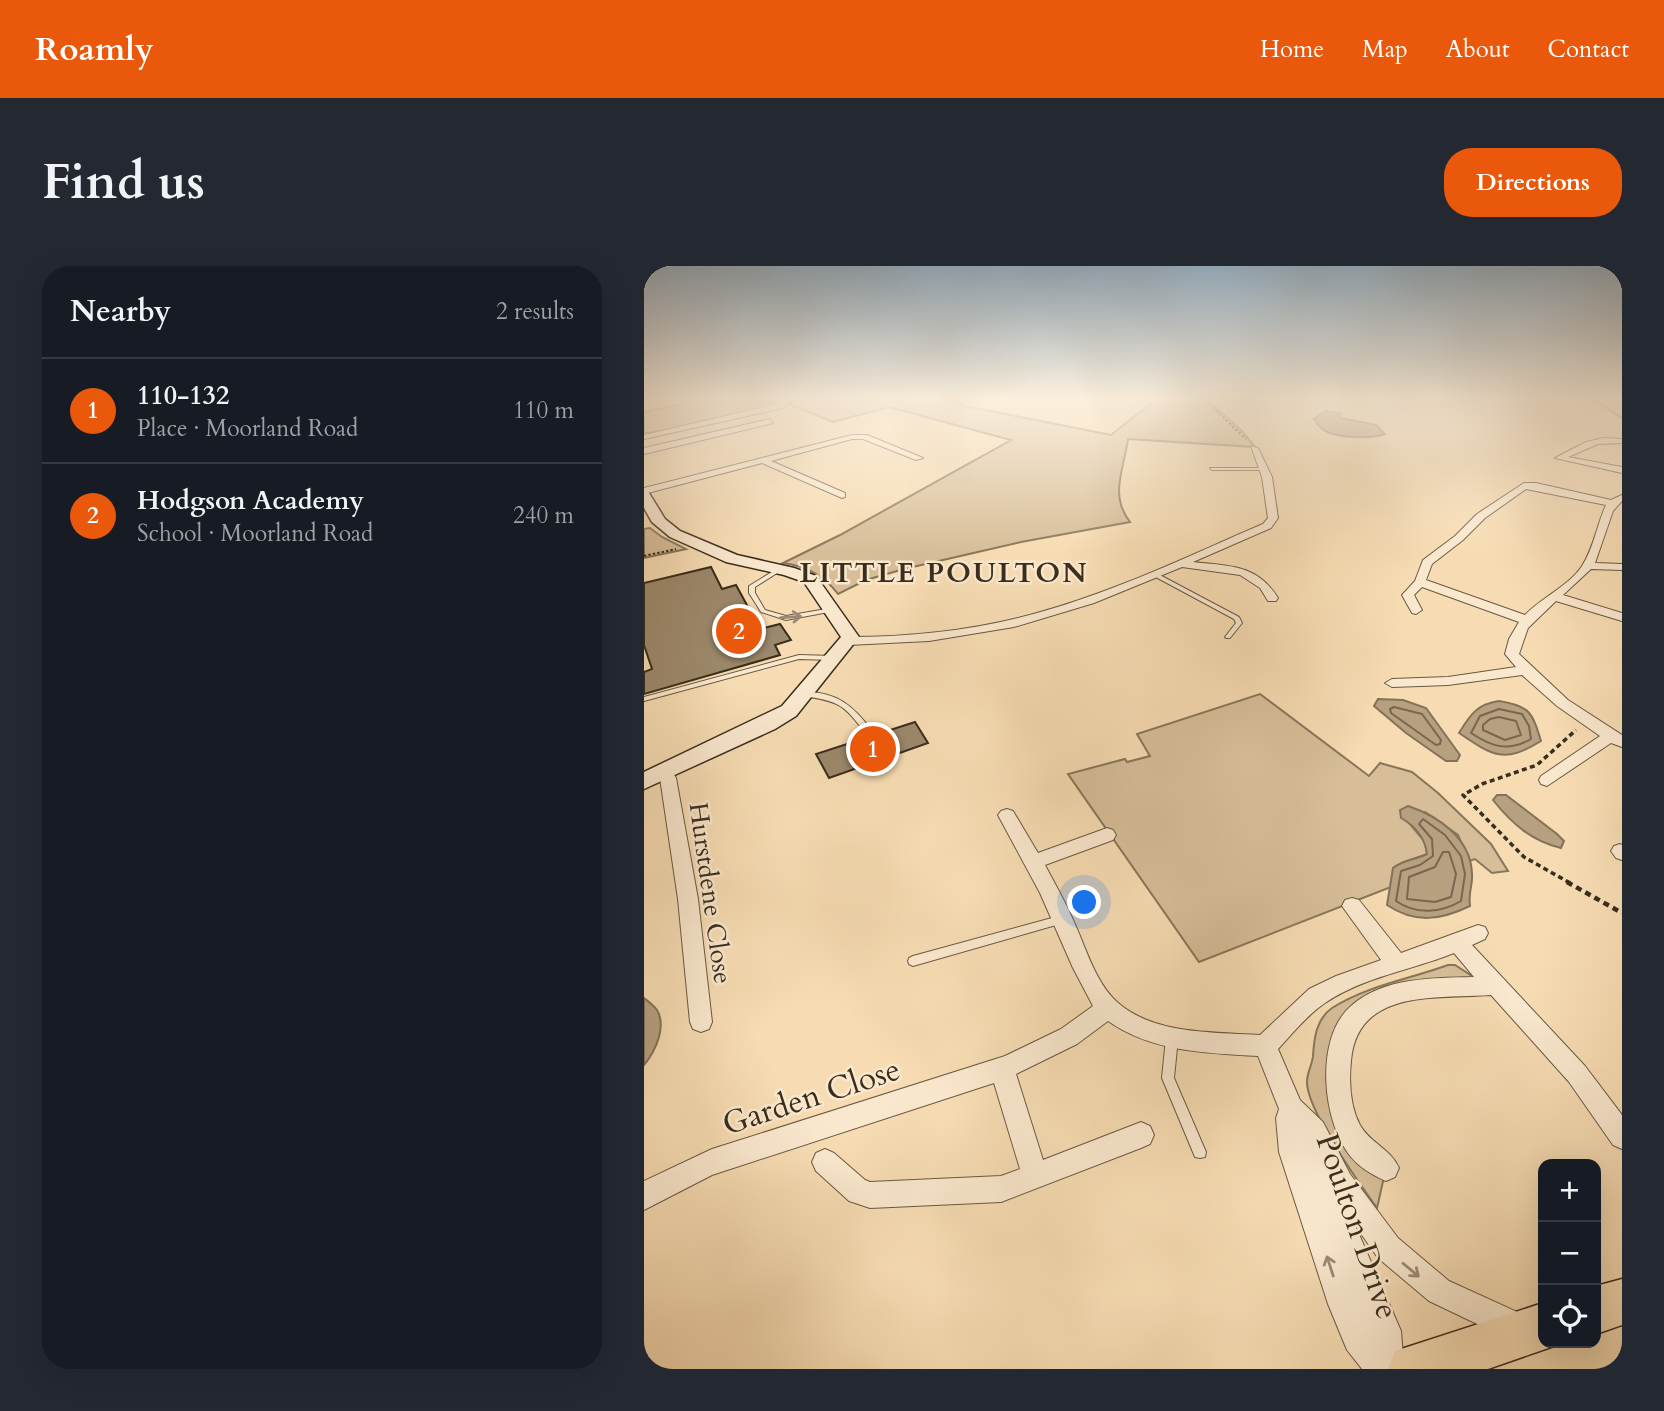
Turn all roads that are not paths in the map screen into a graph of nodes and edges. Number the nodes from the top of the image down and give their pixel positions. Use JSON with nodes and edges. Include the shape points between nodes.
{"nodes":[{"id":1,"x":803,"y":449,"type":"edge"},
{"id":2,"x":894,"y":449,"type":"edge"},
{"id":3,"x":1255,"y":449,"type":"edge"},
{"id":4,"x":1582,"y":449,"type":"edge"},
{"id":5,"x":919,"y":458,"type":"dead end"},
{"id":6,"x":762,"y":460,"type":"junction"},
{"id":7,"x":1212,"y":469,"type":"dead end"},
{"id":8,"x":1263,"y":469,"type":"junction"},
{"id":9,"x":1622,"y":470,"type":"edge"},
{"id":10,"x":644,"y":493,"type":"edge"},
{"id":11,"x":842,"y":495,"type":"dead end"},
{"id":12,"x":1617,"y":500,"type":"edge"},
{"id":13,"x":1177,"y":563,"type":"junction"},
{"id":14,"x":1588,"y":566,"type":"junction"},
{"id":15,"x":1622,"y":567,"type":"edge"},
{"id":16,"x":779,"y":569,"type":"junction"},
{"id":17,"x":1154,"y":573,"type":"junction"},
{"id":18,"x":1420,"y":582,"type":"junction"},
{"id":19,"x":1552,"y":596,"type":"junction"},
{"id":20,"x":1272,"y":598,"type":"dead end"},
{"id":21,"x":832,"y":610,"type":"junction"},
{"id":22,"x":1416,"y":610,"type":"dead end"},
{"id":23,"x":1622,"y":617,"type":"edge"},
{"id":24,"x":1527,"y":621,"type":"junction"},
{"id":25,"x":1228,"y":637,"type":"dead end"},
{"id":26,"x":848,"y":642,"type":"junction"},
{"id":27,"x":835,"y":658,"type":"junction"},
{"id":28,"x":1525,"y":670,"type":"junction"},
{"id":29,"x":1392,"y":683,"type":"dead end"},
{"id":30,"x":806,"y":694,"type":"junction"},
{"id":31,"x":644,"y":699,"type":"edge"},
{"id":32,"x":868,"y":731,"type":"dead end"},
{"id":33,"x":1616,"y":739,"type":"edge"},
{"id":34,"x":664,"y":772,"type":"junction"},
{"id":35,"x":1547,"y":780,"type":"dead end"},
{"id":36,"x":644,"y":781,"type":"edge"},
{"id":37,"x":1007,"y":815,"type":"dead end"},
{"id":38,"x":1107,"y":835,"type":"dead end"},
{"id":39,"x":1034,"y":862,"type":"junction"},
{"id":40,"x":1352,"y":906,"type":"dead end"},
{"id":41,"x":1063,"y":919,"type":"junction"},
{"id":42,"x":913,"y":961,"type":"dead end"},
{"id":43,"x":1396,"y":963,"type":"junction"},
{"id":44,"x":1495,"y":985,"type":"junction"},
{"id":45,"x":1108,"y":1008,"type":"junction"},
{"id":46,"x":701,"y":1022,"type":"dead end"},
{"id":47,"x":1172,"y":1036,"type":"junction"},
{"id":48,"x":1265,"y":1046,"type":"junction"},
{"id":49,"x":1002,"y":1069,"type":"junction"},
{"id":50,"x":1285,"y":1097,"type":"junction"},
{"id":51,"x":1141,"y":1135,"type":"dead end"},
{"id":52,"x":1622,"y":1136,"type":"edge"},
{"id":53,"x":1200,"y":1152,"type":"dead end"},
{"id":54,"x":825,"y":1162,"type":"dead end"},
{"id":55,"x":1386,"y":1168,"type":"dead end"},
{"id":56,"x":1035,"y":1176,"type":"junction"},
{"id":57,"x":644,"y":1197,"type":"edge"},
{"id":58,"x":1622,"y":1302,"type":"edge"},
{"id":59,"x":1601,"y":1308,"type":"edge"},
{"id":60,"x":1535,"y":1330,"type":"edge"},
{"id":61,"x":1382,"y":1369,"type":"edge"},
{"id":62,"x":1388,"y":1369,"type":"edge"},
{"id":63,"x":1413,"y":1369,"type":"edge"}],
"edges":[{"from":1,"to":6,"type":"street"},
{"from":2,"to":5,"type":"street"},
{"from":3,"to":8,"type":"street"},
{"from":4,"to":9,"type":"street","via":[[1556,459]]},
{"from":6,"to":10,"type":"street"},
{"from":6,"to":11,"type":"street"},
{"from":7,"to":8,"type":"lane"},
{"from":8,"to":13,"type":"street","via":[[1272,522]]},
{"from":10,"to":16,"type":"street","via":[[663,526],[745,563]]},
{"from":12,"to":14,"type":"street"},
{"from":12,"to":18,"type":"street","via":[[1524,486],[1427,562]]},
{"from":13,"to":17,"type":"street"},
{"from":13,"to":20,"type":"street","via":[[1247,573],[1266,586]]},
{"from":14,"to":15,"type":"street"},
{"from":14,"to":19,"type":"street"},
{"from":16,"to":21,"type":"street","via":[[815,582]]},
{"from":16,"to":21,"type":"lane","one_way":true,"via":[[752,586],[763,611],[786,618]]},
{"from":17,"to":25,"type":"lane","via":[[1237,618],[1240,623]]},
{"from":17,"to":26,"type":"street","via":[[1062,610],[1024,620],[903,640]]},
{"from":18,"to":22,"type":"street","via":[[1408,595]]},
{"from":18,"to":24,"type":"street"},
{"from":19,"to":23,"type":"street"},
{"from":19,"to":24,"type":"street"},
{"from":21,"to":26,"type":"street","via":[[849,633]]},
{"from":24,"to":28,"type":"street","via":[[1513,640],[1512,654]]},
{"from":26,"to":27,"type":"street"},
{"from":27,"to":30,"type":"street"},
{"from":27,"to":31,"type":"lane","via":[[799,657]]},
{"from":28,"to":29,"type":"street"},
{"from":28,"to":33,"type":"street","via":[[1559,701]]},
{"from":30,"to":32,"type":"lane","via":[[846,704]]},
{"from":30,"to":34,"type":"street","via":[[779,718]]},
{"from":33,"to":35,"type":"street","via":[[1582,752],[1569,767]]},
{"from":34,"to":36,"type":"street"},
{"from":34,"to":46,"type":"street","name":"Hurstdene Close","via":[[683,857]]},
{"from":37,"to":39,"type":"street"},
{"from":38,"to":39,"type":"street"},
{"from":39,"to":41,"type":"street"},
{"from":40,"to":43,"type":"street"},
{"from":41,"to":42,"type":"lane"},
{"from":41,"to":45,"type":"street"},
{"from":43,"to":44,"type":"street","via":[[1468,938]]},
{"from":43,"to":48,"type":"street","via":[[1323,993]]},
{"from":44,"to":52,"type":"street","via":[[1577,1074]]},
{"from":44,"to":55,"type":"street","via":[[1433,988],[1381,999],[1362,1009],[1350,1023],[1339,1057],[1343,1112],[1361,1148]]},
{"from":45,"to":47,"type":"street","via":[[1149,1030]]},
{"from":45,"to":49,"type":"street","name":"Garden Close","via":[[1072,1038]]},
{"from":47,"to":48,"type":"street"},
{"from":47,"to":53,"type":"lane","via":[[1168,1078]]},
{"from":48,"to":50,"type":"street","name":"Poulton Drive"},
{"from":49,"to":56,"type":"street"},
{"from":49,"to":57,"type":"street","name":"Garden Close","via":[[732,1155],[685,1173]]},
{"from":50,"to":60,"type":"street","one_way":true,"via":[[1314,1131],[1341,1184],[1397,1257],[1439,1291]]},
{"from":61,"to":50,"type":"street","name":"Poulton Drive","one_way":true,"via":[[1357,1339],[1343,1304],[1292,1152]]},
{"from":50,"to":62,"type":"street","name":"Poulton Drive","via":[[1386,1331]]},
{"from":51,"to":56,"type":"street"},
{"from":54,"to":56,"type":"street","via":[[858,1192],[870,1195],[1000,1189]]},
{"from":58,"to":59,"type":"main road"},
{"from":60,"to":63,"type":"main road"}]}
